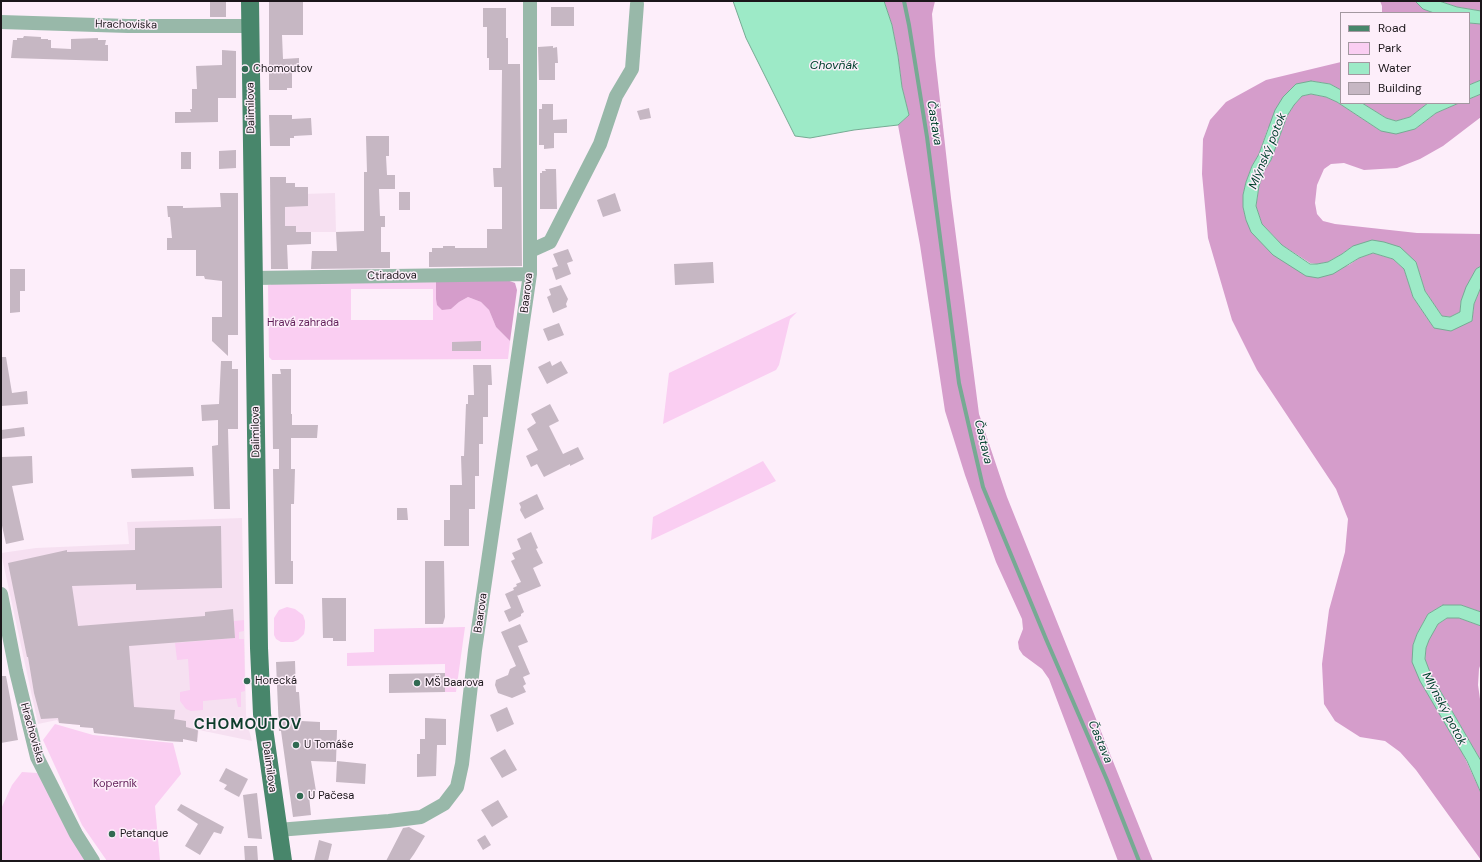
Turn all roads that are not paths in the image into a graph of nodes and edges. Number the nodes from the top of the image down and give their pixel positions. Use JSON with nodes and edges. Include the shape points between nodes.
{"nodes":[{"id":1,"x":250,"y":1,"type":"edge"},
{"id":2,"x":530,"y":1,"type":"edge"},
{"id":3,"x":637,"y":4,"type":"dead end"},
{"id":4,"x":1,"y":22,"type":"edge"},
{"id":5,"x":250,"y":26,"type":"junction"},
{"id":6,"x":530,"y":251,"type":"junction"},
{"id":7,"x":530,"y":274,"type":"junction"},
{"id":8,"x":254,"y":278,"type":"junction"},
{"id":9,"x":1,"y":594,"type":"edge"},
{"id":10,"x":278,"y":830,"type":"junction"},
{"id":11,"x":93,"y":861,"type":"edge"},
{"id":12,"x":283,"y":861,"type":"edge"}],
"edges":[{"from":1,"to":5,"type":"main road","name":"Dalimilova"},
{"from":2,"to":6,"type":"street","name":"Baarova"},
{"from":3,"to":6,"type":"street","via":[[632,69],[616,96],[600,144],[550,242]]},
{"from":4,"to":5,"type":"street","name":"Hrachoviska"},
{"from":5,"to":8,"type":"main road","name":"Dalimilova"},
{"from":6,"to":7,"type":"street","name":"Baarova"},
{"from":7,"to":8,"type":"street","name":"Ctiradova"},
{"from":7,"to":10,"type":"street","name":"Baarova","via":[[457,787],[444,804],[420,817]]},
{"from":8,"to":10,"type":"main road","name":"Dalimilova","via":[[260,693]]},
{"from":9,"to":11,"type":"street","name":"Hrachoviska","via":[[37,757],[76,834]]},
{"from":10,"to":12,"type":"main road","name":"Dalimilova"}]}
